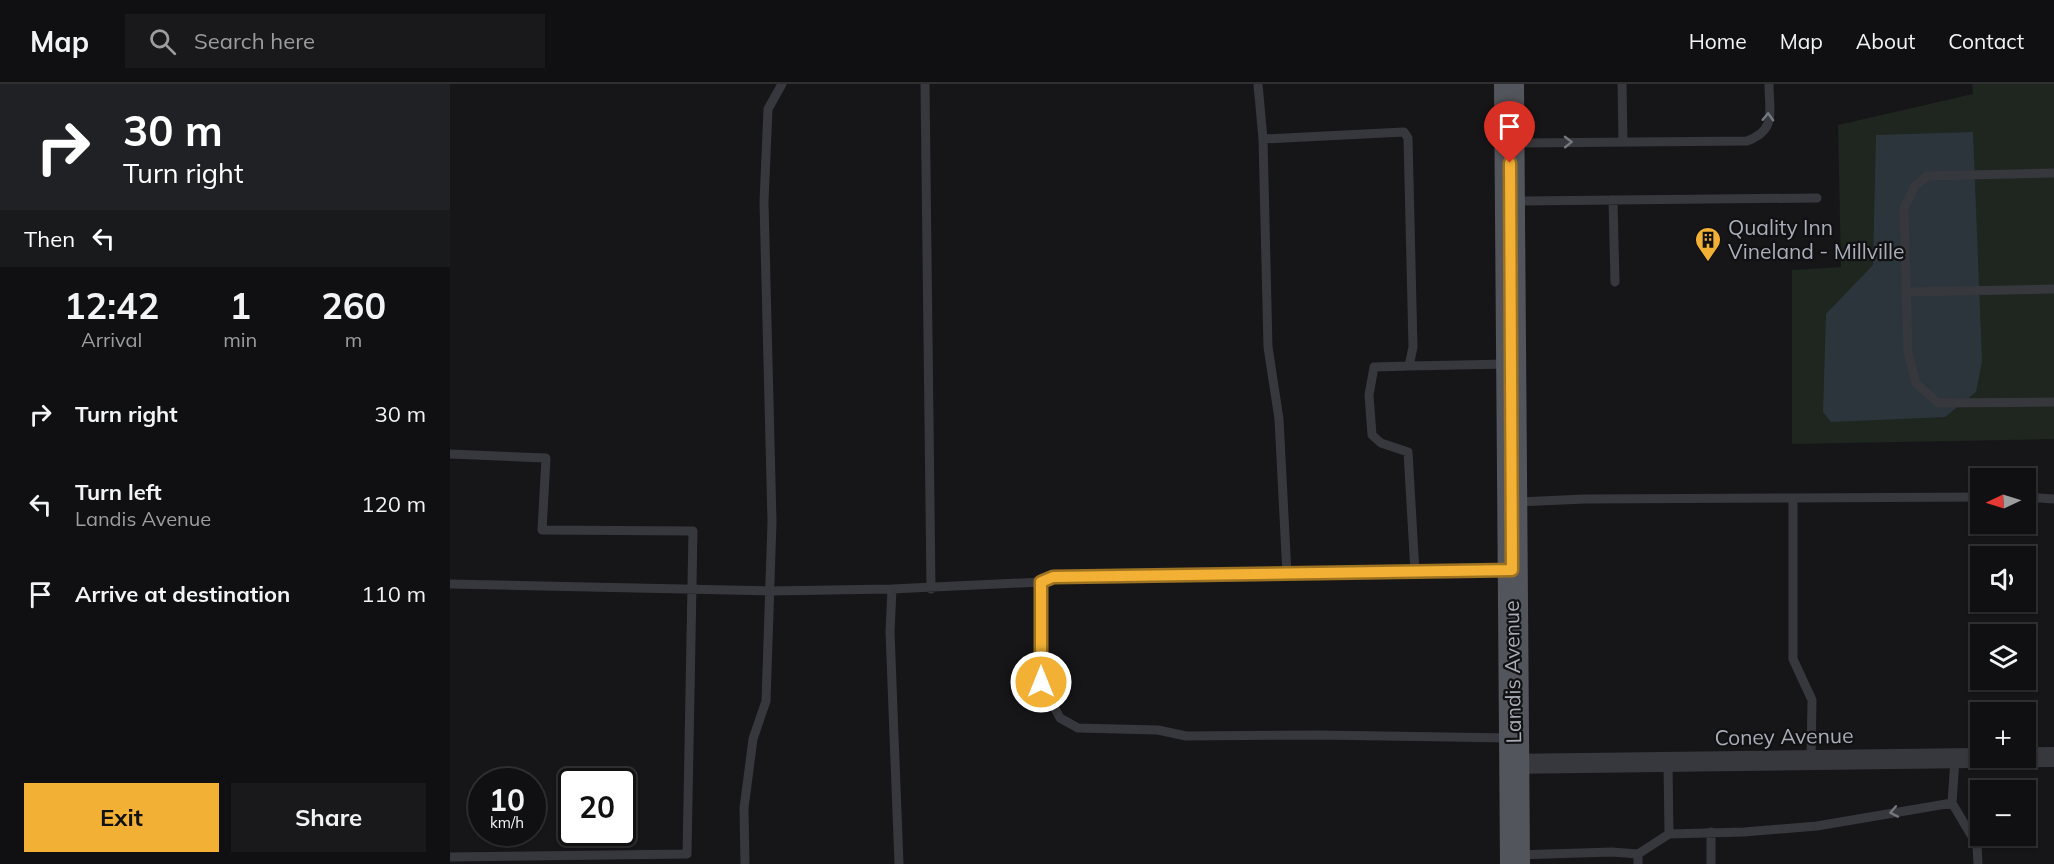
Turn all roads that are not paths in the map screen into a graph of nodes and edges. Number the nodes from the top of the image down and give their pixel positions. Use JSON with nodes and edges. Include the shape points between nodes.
{"nodes":[{"id":1,"x":782,"y":84,"type":"edge"},
{"id":2,"x":925,"y":84,"type":"edge"},
{"id":3,"x":1258,"y":84,"type":"edge"},
{"id":4,"x":1509,"y":84,"type":"edge"},
{"id":5,"x":1622,"y":84,"type":"edge"},
{"id":6,"x":1769,"y":84,"type":"edge"},
{"id":7,"x":1263,"y":138,"type":"junction"},
{"id":8,"x":1623,"y":141,"type":"junction"},
{"id":9,"x":1509,"y":143,"type":"junction"},
{"id":10,"x":2054,"y":173,"type":"edge"},
{"id":11,"x":1817,"y":198,"type":"dead end"},
{"id":12,"x":1613,"y":200,"type":"junction"},
{"id":13,"x":1510,"y":201,"type":"junction"},
{"id":14,"x":1615,"y":282,"type":"dead end"},
{"id":15,"x":2054,"y":289,"type":"edge"},
{"id":16,"x":1906,"y":292,"type":"junction"},
{"id":17,"x":1511,"y":364,"type":"junction"},
{"id":18,"x":1408,"y":366,"type":"junction"},
{"id":19,"x":2054,"y":402,"type":"edge"},
{"id":20,"x":450,"y":454,"type":"edge"},
{"id":21,"x":1970,"y":497,"type":"edge"},
{"id":22,"x":1793,"y":498,"type":"junction"},
{"id":23,"x":2036,"y":498,"type":"edge"},
{"id":24,"x":2054,"y":499,"type":"edge"},
{"id":25,"x":1512,"y":502,"type":"junction"},
{"id":26,"x":1512,"y":570,"type":"junction"},
{"id":27,"x":1415,"y":572,"type":"junction"},
{"id":28,"x":1287,"y":574,"type":"junction"},
{"id":29,"x":1041,"y":582,"type":"junction"},
{"id":30,"x":450,"y":584,"type":"edge"},
{"id":31,"x":691,"y":589,"type":"junction"},
{"id":32,"x":892,"y":589,"type":"junction"},
{"id":33,"x":931,"y":589,"type":"junction"},
{"id":34,"x":770,"y":591,"type":"junction"},
{"id":35,"x":1514,"y":751,"type":"junction"},
{"id":36,"x":2054,"y":757,"type":"edge"},
{"id":37,"x":1956,"y":759,"type":"junction"},
{"id":38,"x":1810,"y":761,"type":"junction"},
{"id":39,"x":1668,"y":763,"type":"junction"},
{"id":40,"x":1952,"y":802,"type":"junction"},
{"id":41,"x":1710,"y":832,"type":"junction"},
{"id":42,"x":1669,"y":834,"type":"junction"},
{"id":43,"x":1638,"y":854,"type":"junction"},
{"id":44,"x":450,"y":856,"type":"edge"},
{"id":45,"x":1515,"y":860,"type":"edge"},
{"id":46,"x":745,"y":864,"type":"edge"},
{"id":47,"x":899,"y":864,"type":"edge"},
{"id":48,"x":1638,"y":864,"type":"edge"},
{"id":49,"x":1711,"y":864,"type":"edge"},
{"id":50,"x":1978,"y":864,"type":"edge"}],
"edges":[{"from":1,"to":34,"type":"lane","via":[[768,110],[764,202],[772,522]]},
{"from":2,"to":33,"type":"lane"},
{"from":3,"to":7,"type":"lane"},
{"from":4,"to":9,"type":"main road","name":"Landis Avenue"},
{"from":5,"to":8,"type":"lane"},
{"from":8,"to":6,"type":"lane","one_way":true,"via":[[1747,141],[1762,136],[1768,127]]},
{"from":7,"to":18,"type":"lane","via":[[1404,132],[1408,138],[1413,347]]},
{"from":7,"to":28,"type":"lane","via":[[1266,311],[1279,418]]},
{"from":9,"to":8,"type":"lane","one_way":true},
{"from":9,"to":13,"type":"main road","name":"Landis Avenue"},
{"from":10,"to":16,"type":"lane","via":[[1927,176],[1916,186],[1904,208]]},
{"from":11,"to":12,"type":"lane"},
{"from":12,"to":13,"type":"lane"},
{"from":12,"to":14,"type":"lane"},
{"from":13,"to":17,"type":"main road","name":"Landis Avenue"},
{"from":15,"to":16,"type":"lane"},
{"from":16,"to":19,"type":"lane","via":[[1911,369],[1927,395],[1938,403],[1965,405]]},
{"from":17,"to":18,"type":"lane"},
{"from":17,"to":25,"type":"main road","name":"Landis Avenue"},
{"from":18,"to":27,"type":"lane","via":[[1374,367],[1369,394],[1372,435],[1381,443],[1408,452]]},
{"from":20,"to":31,"type":"lane","via":[[546,459],[542,530],[693,531]]},
{"from":21,"to":22,"type":"lane"},
{"from":22,"to":25,"type":"lane"},
{"from":22,"to":38,"type":"lane","via":[[1793,659],[1812,700]]},
{"from":23,"to":24,"type":"lane"},
{"from":25,"to":26,"type":"main road","name":"Landis Avenue"},
{"from":26,"to":27,"type":"lane"},
{"from":26,"to":35,"type":"main road","name":"Landis Avenue"},
{"from":27,"to":28,"type":"lane"},
{"from":28,"to":29,"type":"lane","via":[[1053,577]]},
{"from":29,"to":33,"type":"lane"},
{"from":29,"to":35,"type":"lane","via":[[1041,682],[1060,718],[1078,728],[1158,729],[1186,736],[1320,735]]},
{"from":30,"to":31,"type":"lane"},
{"from":31,"to":34,"type":"lane"},
{"from":31,"to":44,"type":"lane","via":[[687,854]]},
{"from":32,"to":33,"type":"lane"},
{"from":32,"to":34,"type":"lane"},
{"from":32,"to":47,"type":"lane","via":[[890,632]]},
{"from":34,"to":46,"type":"lane","via":[[766,701],[753,739],[744,808]]},
{"from":35,"to":39,"type":"street","name":"Coney Avenue"},
{"from":35,"to":45,"type":"main road","name":"Landis Avenue"},
{"from":36,"to":37,"type":"street","name":"Coney Avenue"},
{"from":37,"to":38,"type":"street","name":"Coney Avenue"},
{"from":37,"to":40,"type":"lane"},
{"from":38,"to":39,"type":"street","name":"Coney Avenue"},
{"from":39,"to":42,"type":"lane"},
{"from":40,"to":41,"type":"lane","one_way":true,"via":[[1817,826]]},
{"from":40,"to":50,"type":"lane","via":[[1977,845]]},
{"from":41,"to":42,"type":"lane"},
{"from":41,"to":49,"type":"lane"},
{"from":42,"to":43,"type":"lane"},
{"from":43,"to":45,"type":"lane","via":[[1612,852]]},
{"from":43,"to":48,"type":"lane"}]}
